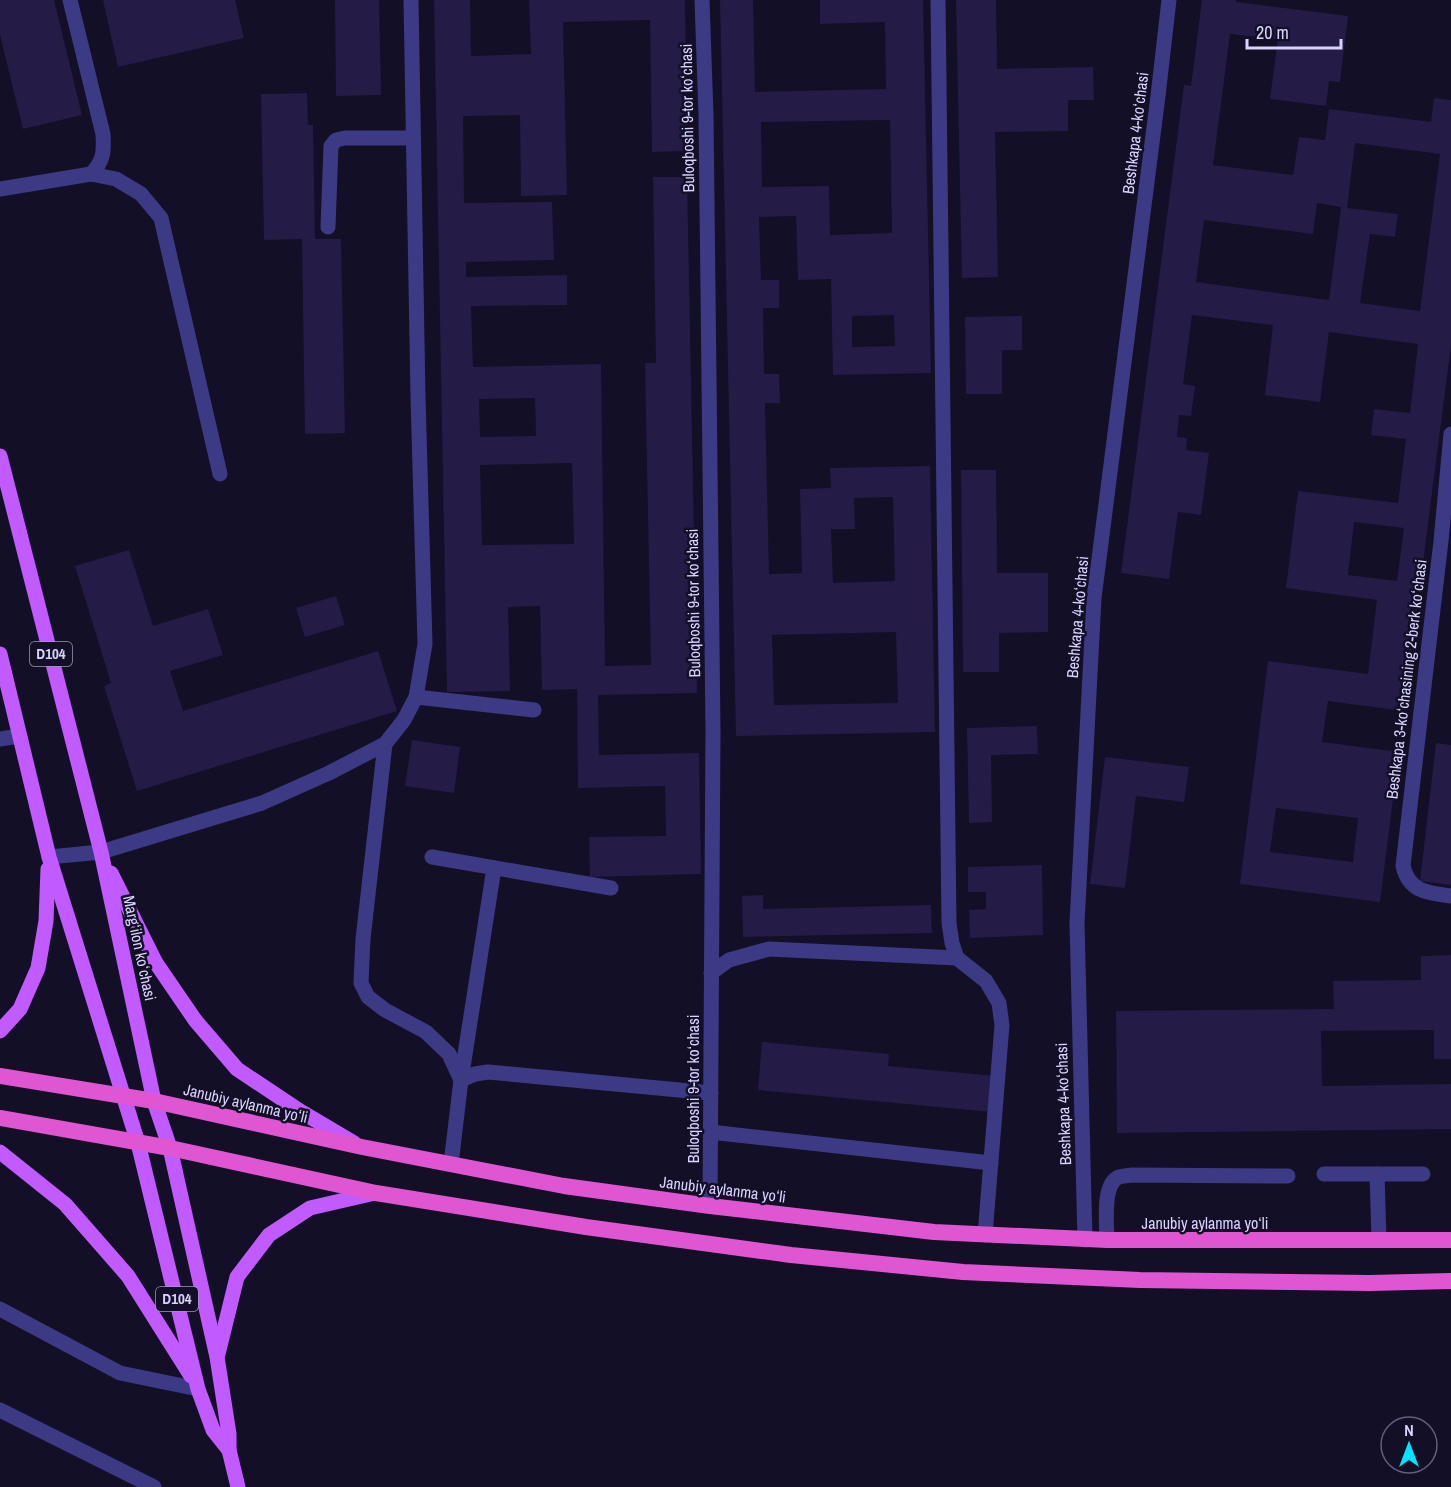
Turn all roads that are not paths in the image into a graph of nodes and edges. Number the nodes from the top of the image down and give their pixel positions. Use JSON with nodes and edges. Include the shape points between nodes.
{"nodes":[{"id":1,"x":70,"y":0,"type":"edge"},
{"id":2,"x":411,"y":0,"type":"edge"},
{"id":3,"x":702,"y":0,"type":"edge"},
{"id":4,"x":938,"y":0,"type":"edge"},
{"id":5,"x":1169,"y":0,"type":"edge"},
{"id":6,"x":413,"y":138,"type":"junction"},
{"id":7,"x":91,"y":174,"type":"junction"},
{"id":8,"x":0,"y":189,"type":"edge"},
{"id":9,"x":328,"y":227,"type":"dead end"},
{"id":10,"x":1451,"y":434,"type":"edge"},
{"id":11,"x":0,"y":456,"type":"edge"},
{"id":12,"x":220,"y":474,"type":"dead end"},
{"id":13,"x":0,"y":654,"type":"edge"},
{"id":14,"x":416,"y":696,"type":"junction"},
{"id":15,"x":534,"y":710,"type":"dead end"},
{"id":16,"x":19,"y":736,"type":"junction"},
{"id":17,"x":0,"y":740,"type":"edge"},
{"id":18,"x":385,"y":744,"type":"junction"},
{"id":19,"x":101,"y":852,"type":"junction"},
{"id":20,"x":49,"y":857,"type":"junction"},
{"id":21,"x":432,"y":857,"type":"dead end"},
{"id":22,"x":495,"y":868,"type":"junction"},
{"id":23,"x":611,"y":888,"type":"dead end"},
{"id":24,"x":1451,"y":897,"type":"edge"},
{"id":25,"x":957,"y":958,"type":"junction"},
{"id":26,"x":711,"y":973,"type":"junction"},
{"id":27,"x":0,"y":1031,"type":"edge"},
{"id":28,"x":0,"y":1076,"type":"edge"},
{"id":29,"x":461,"y":1080,"type":"junction"},
{"id":30,"x":711,"y":1093,"type":"junction"},
{"id":31,"x":125,"y":1096,"type":"junction"},
{"id":32,"x":154,"y":1101,"type":"junction"},
{"id":33,"x":0,"y":1118,"type":"edge"},
{"id":34,"x":710,"y":1132,"type":"junction"},
{"id":35,"x":138,"y":1143,"type":"junction"},
{"id":36,"x":362,"y":1147,"type":"junction"},
{"id":37,"x":170,"y":1148,"type":"junction"},
{"id":38,"x":0,"y":1152,"type":"edge"},
{"id":39,"x":991,"y":1163,"type":"junction"},
{"id":40,"x":451,"y":1164,"type":"junction"},
{"id":41,"x":1324,"y":1174,"type":"dead end"},
{"id":42,"x":1377,"y":1174,"type":"junction"},
{"id":43,"x":1423,"y":1174,"type":"dead end"},
{"id":44,"x":1288,"y":1176,"type":"dead end"},
{"id":45,"x":376,"y":1193,"type":"junction"},
{"id":46,"x":710,"y":1206,"type":"junction"},
{"id":47,"x":985,"y":1234,"type":"junction"},
{"id":48,"x":1085,"y":1240,"type":"junction"},
{"id":49,"x":1107,"y":1240,"type":"junction"},
{"id":50,"x":1379,"y":1240,"type":"junction"},
{"id":51,"x":1451,"y":1240,"type":"edge"},
{"id":52,"x":1451,"y":1281,"type":"edge"},
{"id":53,"x":0,"y":1309,"type":"edge"},
{"id":54,"x":218,"y":1357,"type":"junction"},
{"id":55,"x":198,"y":1389,"type":"junction"},
{"id":56,"x":0,"y":1410,"type":"edge"},
{"id":57,"x":229,"y":1450,"type":"junction"},
{"id":58,"x":154,"y":1487,"type":"edge"},
{"id":59,"x":238,"y":1487,"type":"edge"}],
"edges":[{"from":1,"to":7,"type":"street","via":[[102,134],[104,151],[100,165]]},
{"from":2,"to":6,"type":"street"},
{"from":3,"to":26,"type":"street","name":"Buloqboshi 9-tor koʻchasi","via":[[713,707]]},
{"from":4,"to":25,"type":"street","via":[[949,912]]},
{"from":5,"to":48,"type":"street","name":"Beshkapa 4-koʻchasi","via":[[1094,598],[1077,923]]},
{"from":6,"to":9,"type":"street","via":[[336,140],[331,146]]},
{"from":6,"to":14,"type":"street","via":[[425,644]]},
{"from":7,"to":8,"type":"street"},
{"from":7,"to":12,"type":"street","via":[[116,179],[141,194],[161,218]]},
{"from":10,"to":24,"type":"street","name":"Beshkapa 3-koʻchasining 2-berk koʻchasi","via":[[1403,866],[1409,883],[1429,893]]},
{"from":11,"to":19,"type":"main road","name":"Margʻilon koʻchasi","number":"D104"},
{"from":13,"to":16,"type":"main road","name":"Margʻilon koʻchasi","number":"D104"},
{"from":14,"to":15,"type":"street"},
{"from":14,"to":18,"type":"street"},
{"from":16,"to":17,"type":"street"},
{"from":16,"to":20,"type":"main road","name":"Margʻilon koʻchasi","number":"D104"},
{"from":18,"to":19,"type":"street","via":[[262,803]]},
{"from":18,"to":29,"type":"street","via":[[361,982],[368,997],[426,1032],[448,1054]]},
{"from":19,"to":20,"type":"street"},
{"from":19,"to":32,"type":"main road","name":"Margʻilon koʻchasi","number":"D104"},
{"from":19,"to":36,"type":"main road","via":[[156,963],[195,1020],[237,1069]]},
{"from":20,"to":27,"type":"main road","via":[[46,921],[38,968],[21,1009]]},
{"from":20,"to":31,"type":"main road","name":"Margʻilon koʻchasi","number":"D104"},
{"from":21,"to":22,"type":"street"},
{"from":22,"to":23,"type":"street"},
{"from":22,"to":29,"type":"street"},
{"from":25,"to":26,"type":"street","via":[[769,949],[729,960]]},
{"from":25,"to":39,"type":"street","via":[[986,981],[999,1003],[1002,1025]]},
{"from":26,"to":30,"type":"street","name":"Buloqboshi 9-tor koʻchasi"},
{"from":28,"to":31,"type":"highway","name":"Janubiy aylanma yoʻli"},
{"from":29,"to":30,"type":"street","via":[[488,1072]]},
{"from":29,"to":40,"type":"street"},
{"from":30,"to":34,"type":"street","name":"Buloqboshi 9-tor koʻchasi"},
{"from":31,"to":32,"type":"highway","name":"Janubiy aylanma yoʻli"},
{"from":31,"to":35,"type":"main road","name":"Margʻilon koʻchasi","number":"D104"},
{"from":32,"to":36,"type":"highway","name":"Janubiy aylanma yoʻli"},
{"from":32,"to":37,"type":"main road","name":"Margʻilon koʻchasi","number":"D104"},
{"from":33,"to":35,"type":"highway"},
{"from":34,"to":39,"type":"street"},
{"from":34,"to":46,"type":"street","name":"Buloqboshi 9-tor koʻchasi"},
{"from":35,"to":37,"type":"highway"},
{"from":35,"to":55,"type":"main road","name":"Margʻilon koʻchasi","number":"D104"},
{"from":36,"to":40,"type":"highway","name":"Janubiy aylanma yoʻli"},
{"from":37,"to":45,"type":"highway"},
{"from":37,"to":54,"type":"main road","name":"Margʻilon koʻchasi","number":"D104"},
{"from":38,"to":55,"type":"main road","via":[[65,1204],[128,1276]]},
{"from":39,"to":47,"type":"street"},
{"from":40,"to":46,"type":"highway","name":"Janubiy aylanma yoʻli","via":[[564,1186]]},
{"from":41,"to":42,"type":"street"},
{"from":42,"to":43,"type":"street"},
{"from":42,"to":50,"type":"street"},
{"from":44,"to":49,"type":"street","via":[[1118,1177],[1110,1184],[1106,1201]]},
{"from":45,"to":52,"type":"highway","via":[[791,1255],[963,1272],[1163,1280]]},
{"from":45,"to":54,"type":"main road","via":[[310,1208],[268,1234],[237,1277]]},
{"from":46,"to":47,"type":"highway","name":"Janubiy aylanma yoʻli","via":[[934,1232]]},
{"from":47,"to":48,"type":"highway","name":"Janubiy aylanma yoʻli"},
{"from":48,"to":49,"type":"highway","name":"Janubiy aylanma yoʻli"},
{"from":49,"to":50,"type":"highway","name":"Janubiy aylanma yoʻli"},
{"from":50,"to":51,"type":"highway","name":"Janubiy aylanma yoʻli"},
{"from":53,"to":55,"type":"street","via":[[120,1373]]},
{"from":54,"to":57,"type":"main road","name":"Margʻilon koʻchasi","number":"D104"},
{"from":55,"to":57,"type":"main road","name":"Margʻilon koʻchasi","number":"D104","via":[[213,1430]]},
{"from":56,"to":58,"type":"street"},
{"from":57,"to":59,"type":"main road","name":"Margʻilon koʻchasi","number":"D104"}]}
